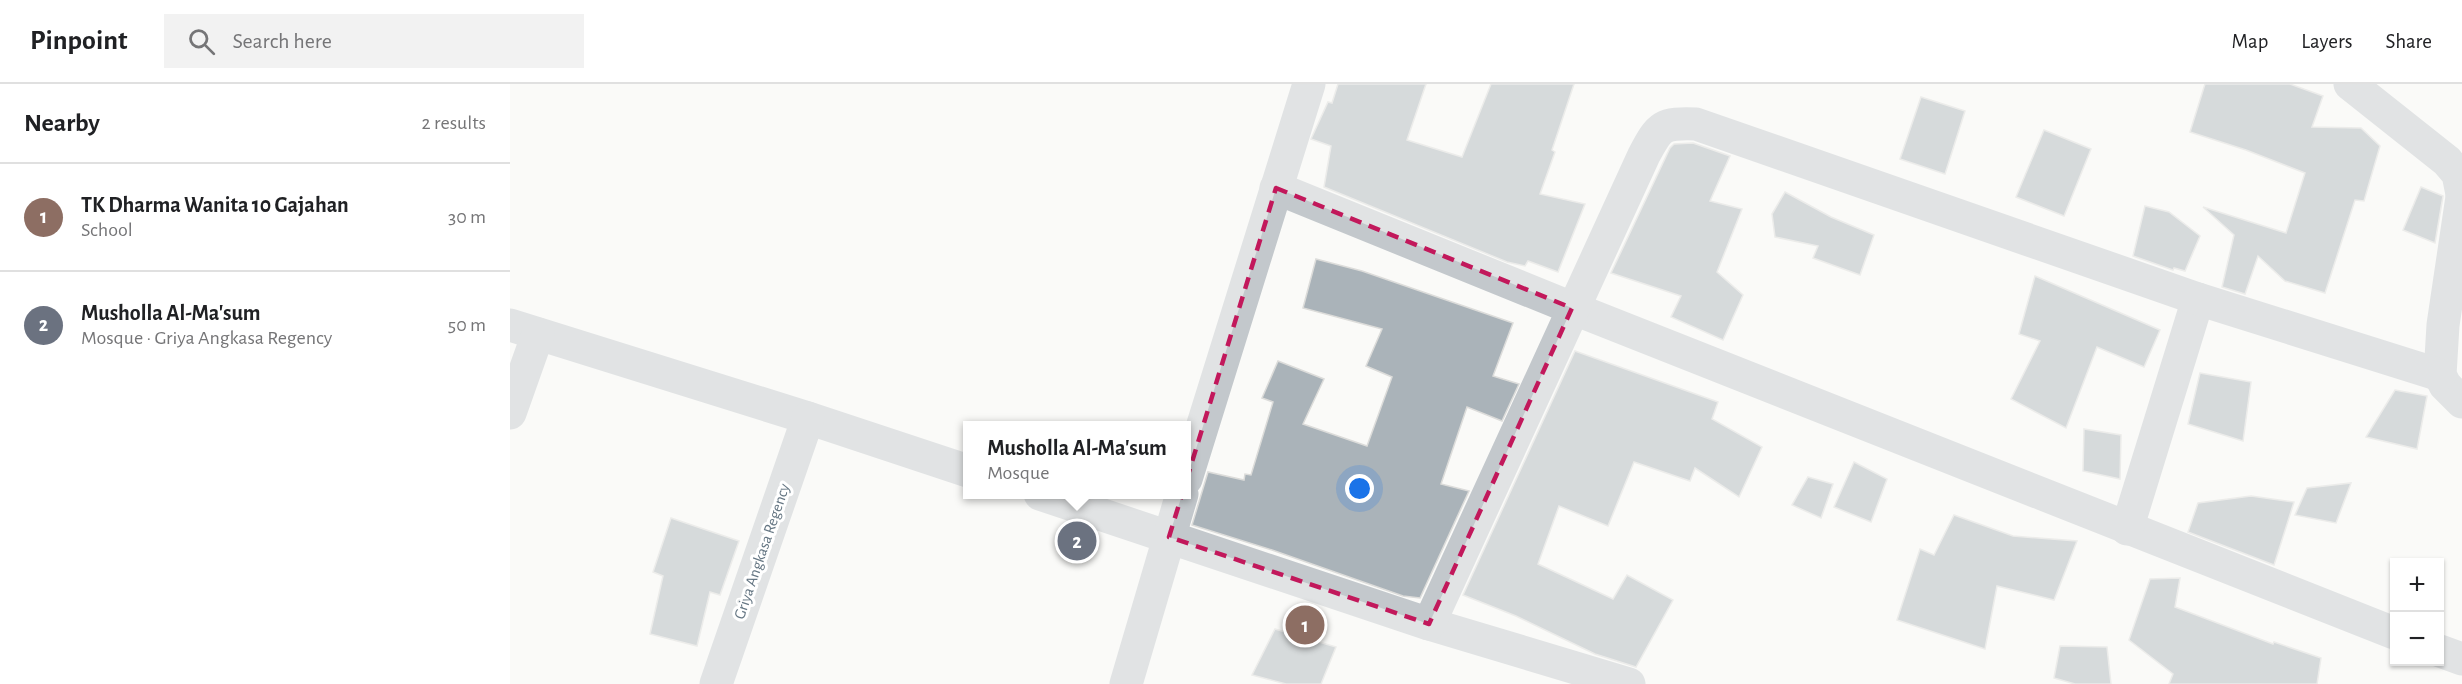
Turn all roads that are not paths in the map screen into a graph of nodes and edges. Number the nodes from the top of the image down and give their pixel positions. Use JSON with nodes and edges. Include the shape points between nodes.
{"nodes":[{"id":1,"x":1309,"y":84,"type":"edge"},
{"id":2,"x":2350,"y":84,"type":"edge"},
{"id":3,"x":1276,"y":188,"type":"junction"},
{"id":4,"x":2462,"y":195,"type":"edge"},
{"id":5,"x":2198,"y":299,"type":"junction"},
{"id":6,"x":1572,"y":308,"type":"junction"},
{"id":7,"x":524,"y":330,"type":"edge"},
{"id":8,"x":2440,"y":375,"type":"junction"},
{"id":9,"x":2462,"y":402,"type":"edge"},
{"id":10,"x":510,"y":413,"type":"edge"},
{"id":11,"x":808,"y":418,"type":"junction"},
{"id":12,"x":1191,"y":463,"type":"edge"},
{"id":13,"x":963,"y":469,"type":"edge"},
{"id":14,"x":1052,"y":499,"type":"edge"},
{"id":15,"x":1181,"y":499,"type":"edge"},
{"id":16,"x":2127,"y":529,"type":"junction"},
{"id":17,"x":1168,"y":537,"type":"junction"},
{"id":18,"x":1429,"y":624,"type":"junction"},
{"id":19,"x":2390,"y":631,"type":"edge"},
{"id":20,"x":2444,"y":653,"type":"edge"},
{"id":21,"x":2462,"y":659,"type":"edge"},
{"id":22,"x":716,"y":684,"type":"edge"},
{"id":23,"x":1126,"y":684,"type":"edge"},
{"id":24,"x":1629,"y":684,"type":"edge"}],
"edges":[{"from":1,"to":3,"type":"street"},
{"from":2,"to":4,"type":"street","via":[[2447,161],[2458,174]]},
{"from":3,"to":6,"type":"street"},
{"from":3,"to":12,"type":"street"},
{"from":4,"to":8,"type":"street","via":[[2443,325]]},
{"from":5,"to":6,"type":"street","via":[[1696,124],[1670,123],[1656,133],[1644,155]]},
{"from":5,"to":8,"type":"street"},
{"from":5,"to":16,"type":"street"},
{"from":6,"to":16,"type":"street"},
{"from":6,"to":18,"type":"street"},
{"from":7,"to":10,"type":"street"},
{"from":7,"to":11,"type":"street"},
{"from":8,"to":9,"type":"street"},
{"from":11,"to":13,"type":"street"},
{"from":11,"to":22,"type":"street","name":"Griya Angkasa Regency"},
{"from":14,"to":17,"type":"street"},
{"from":15,"to":17,"type":"street"},
{"from":16,"to":19,"type":"street"},
{"from":17,"to":18,"type":"street"},
{"from":17,"to":23,"type":"street"},
{"from":18,"to":24,"type":"street"},
{"from":20,"to":21,"type":"street"}]}
